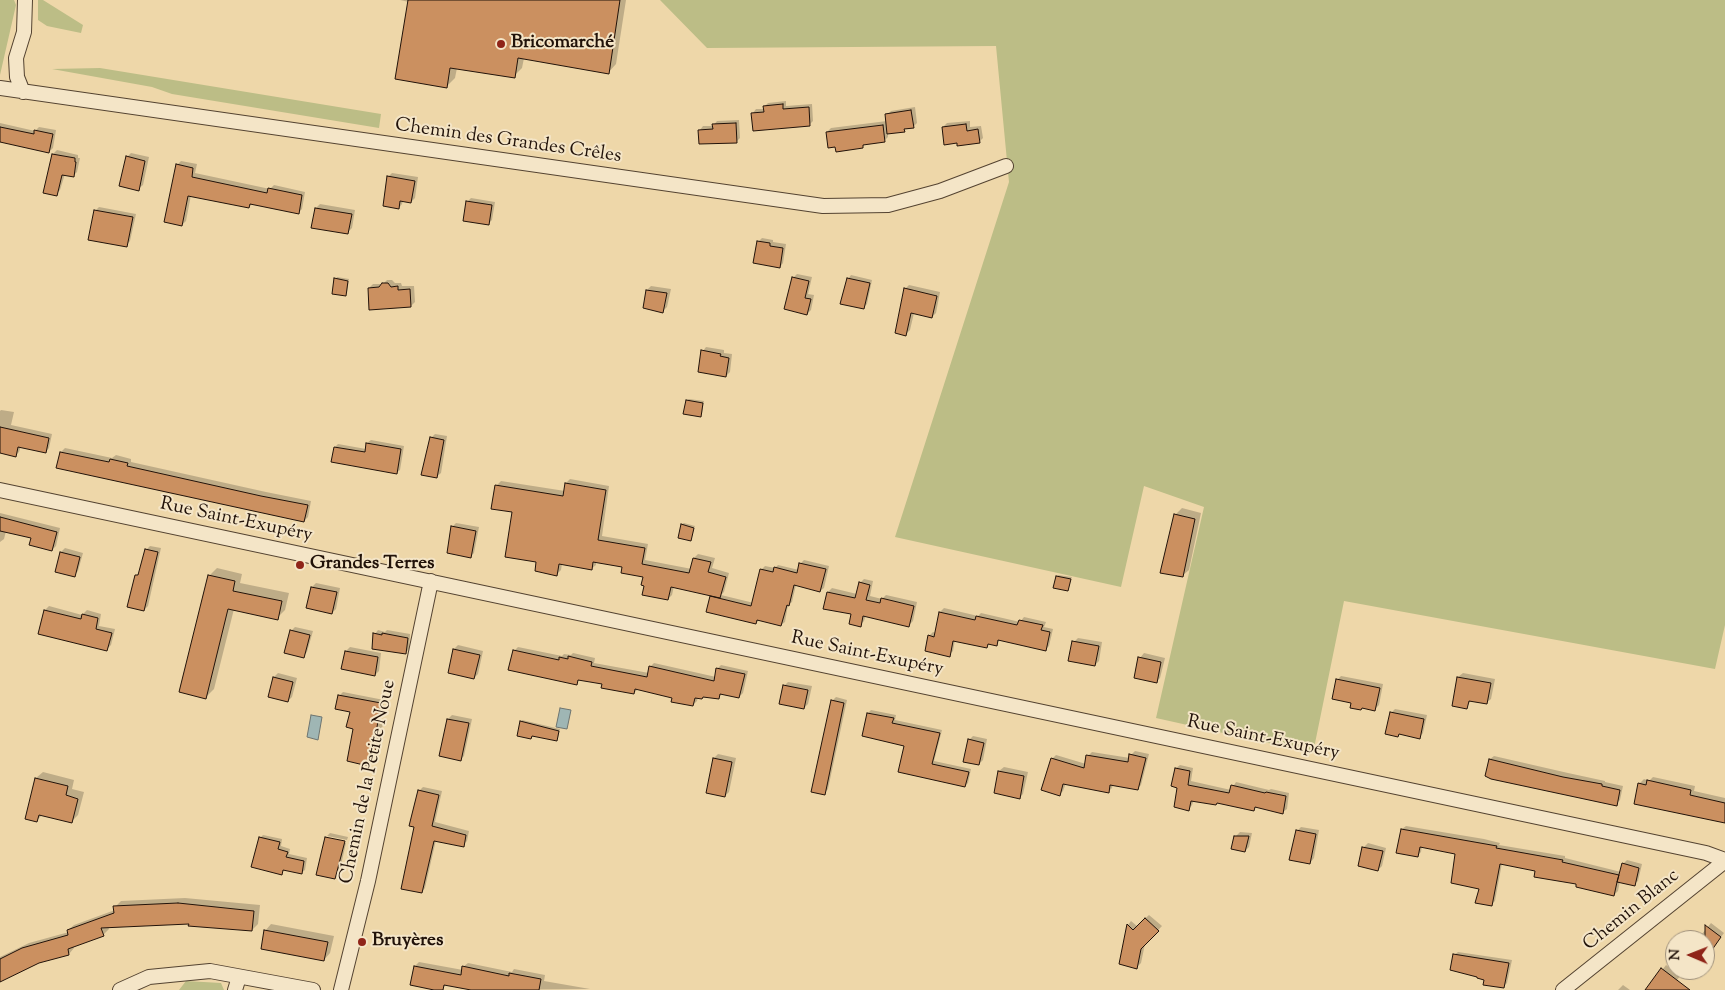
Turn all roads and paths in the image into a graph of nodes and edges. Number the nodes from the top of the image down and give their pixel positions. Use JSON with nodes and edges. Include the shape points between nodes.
{"nodes":[{"id":1,"x":25,"y":0,"type":"edge"},
{"id":2,"x":0,"y":88,"type":"edge"},
{"id":3,"x":23,"y":92,"type":"junction"},
{"id":4,"x":1006,"y":166,"type":"dead end"},
{"id":5,"x":0,"y":490,"type":"edge"},
{"id":6,"x":431,"y":581,"type":"junction"},
{"id":7,"x":1725,"y":861,"type":"edge"},
{"id":8,"x":237,"y":983,"type":"edge"},
{"id":9,"x":120,"y":990,"type":"edge"},
{"id":10,"x":313,"y":990,"type":"edge"},
{"id":11,"x":341,"y":990,"type":"edge"},
{"id":12,"x":1563,"y":990,"type":"edge"}],
"edges":[{"from":1,"to":3,"type":"street","via":[[24,32],[16,58],[17,77]]},
{"from":2,"to":3,"type":"street","name":"Chemin des Grandes Crêles"},
{"from":3,"to":4,"type":"street","name":"Chemin des Grandes Crêles","via":[[823,206],[888,206]]},
{"from":5,"to":6,"type":"street","name":"Rue Saint-Exupéry"},
{"from":6,"to":7,"type":"street","name":"Rue Saint-Exupéry","via":[[1687,849]]},
{"from":6,"to":11,"type":"street","name":"Chemin de la Petite Noue","via":[[368,881]]},
{"from":7,"to":12,"type":"street","name":"Chemin Blanc"},
{"from":8,"to":9,"type":"street","via":[[210,971],[149,977]]},
{"from":8,"to":10,"type":"street"}]}
